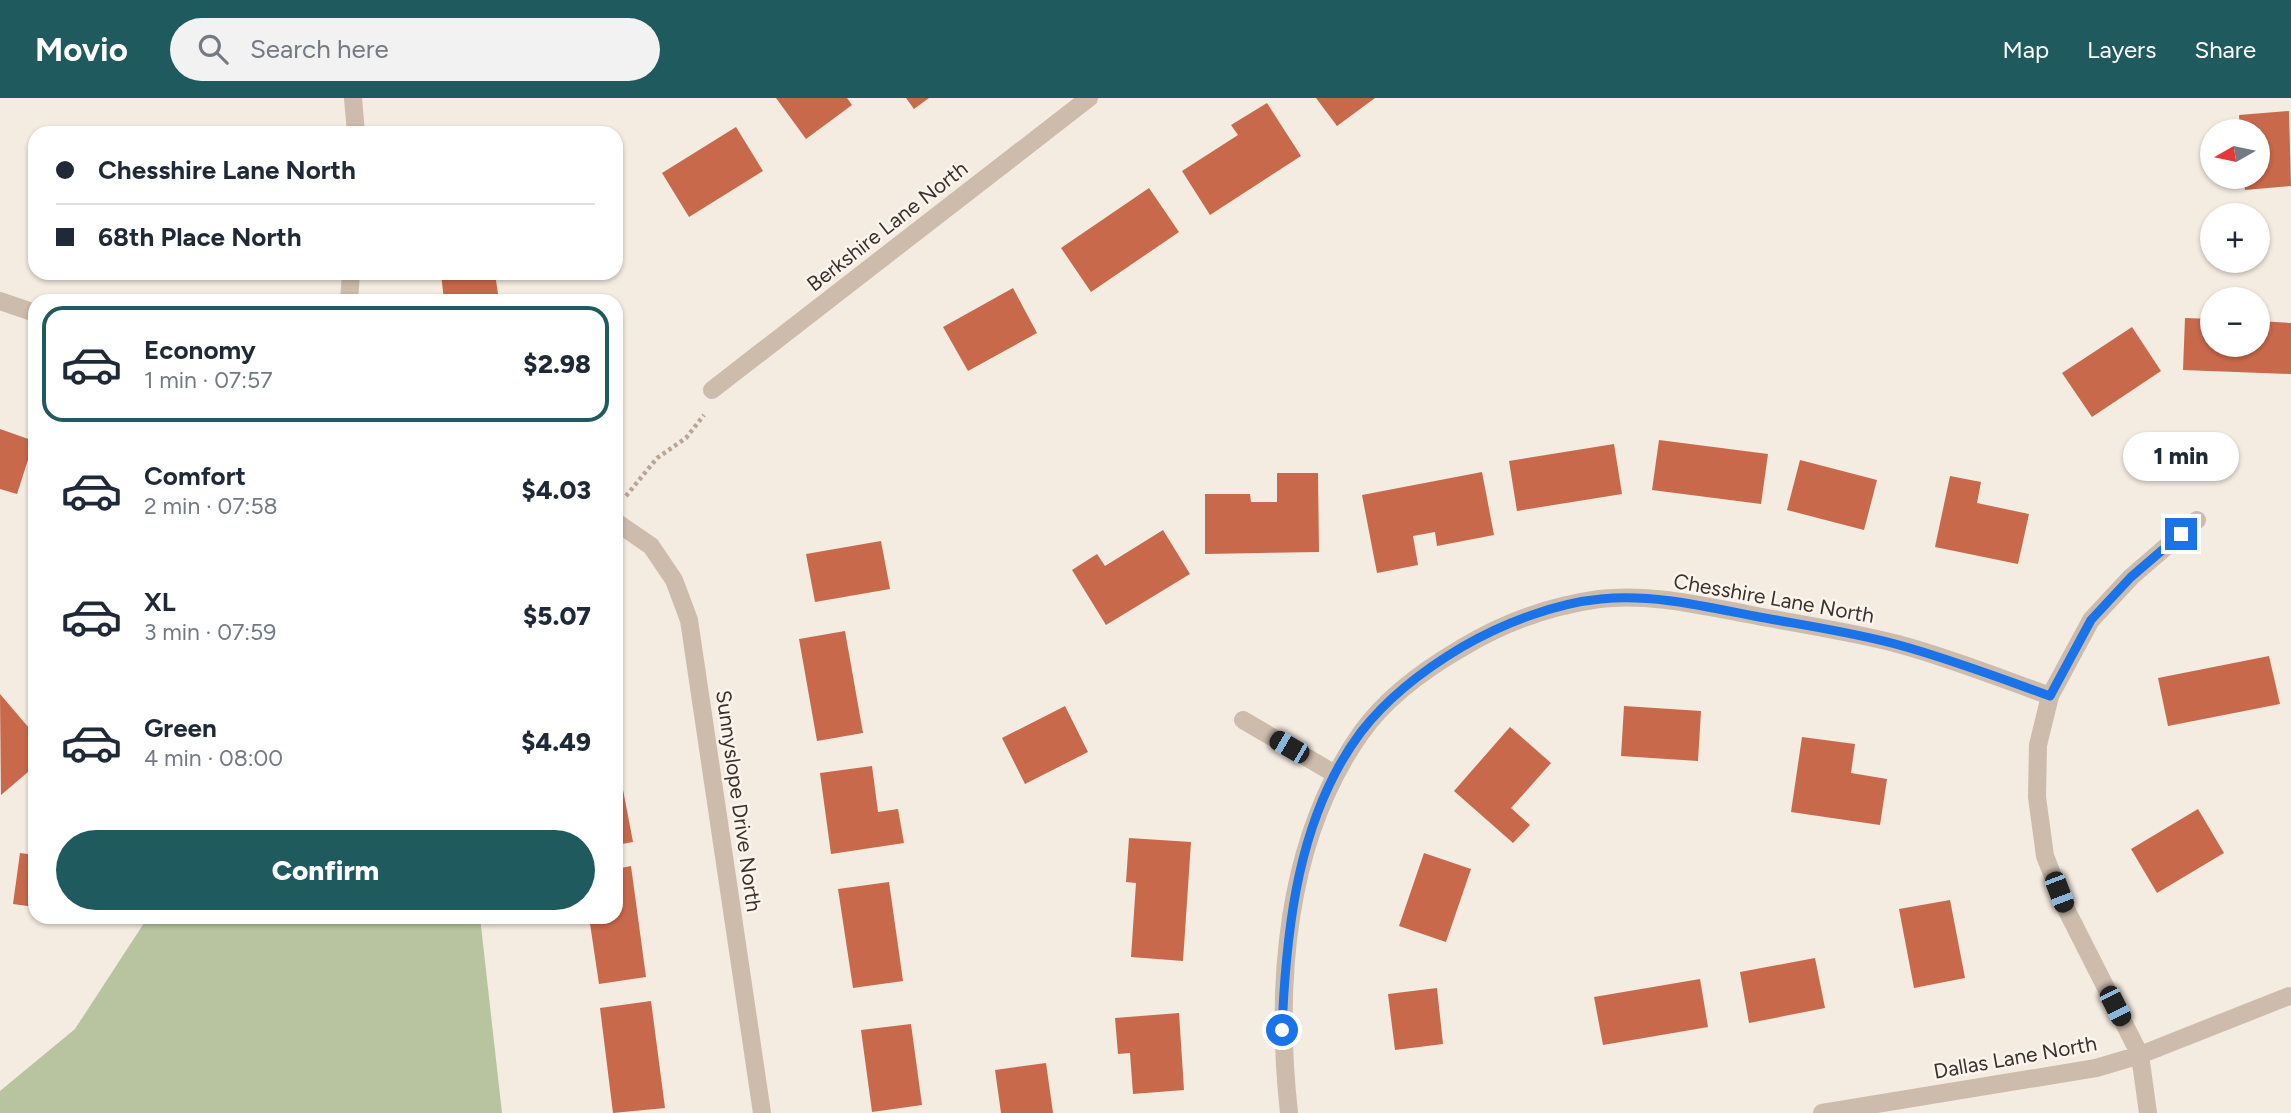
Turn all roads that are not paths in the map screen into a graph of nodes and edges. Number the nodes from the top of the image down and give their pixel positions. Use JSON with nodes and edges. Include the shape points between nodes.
{"nodes":[{"id":1,"x":353,"y":98,"type":"edge"},
{"id":2,"x":1089,"y":98,"type":"edge"},
{"id":3,"x":355,"y":126,"type":"edge"},
{"id":4,"x":0,"y":301,"type":"edge"},
{"id":5,"x":28,"y":311,"type":"edge"},
{"id":6,"x":712,"y":390,"type":"road end"},
{"id":7,"x":2197,"y":520,"type":"dead end"},
{"id":8,"x":623,"y":527,"type":"edge"},
{"id":9,"x":2050,"y":696,"type":"junction"},
{"id":10,"x":1243,"y":720,"type":"dead end"},
{"id":11,"x":1335,"y":774,"type":"junction"},
{"id":12,"x":2289,"y":996,"type":"dead end"},
{"id":13,"x":2140,"y":1055,"type":"junction"},
{"id":14,"x":762,"y":1113,"type":"edge"},
{"id":15,"x":1289,"y":1113,"type":"edge"},
{"id":16,"x":1822,"y":1113,"type":"edge"},
{"id":17,"x":2148,"y":1113,"type":"edge"}],
"edges":[{"from":1,"to":3,"type":"street"},
{"from":2,"to":6,"type":"street","name":"Berkshire Lane North"},
{"from":4,"to":5,"type":"street"},
{"from":7,"to":9,"type":"street","via":[[2131,577],[2091,620]]},
{"from":8,"to":14,"type":"street","name":"Sunnyslope Drive North","via":[[651,547],[674,580],[690,620]]},
{"from":9,"to":11,"type":"street","name":"Chesshire Lane North","via":[[1950,660],[1860,636],[1689,603],[1600,599],[1535,614],[1490,631],[1428,668],[1362,732]]},
{"from":9,"to":13,"type":"street","via":[[2038,744],[2037,797],[2045,856],[2066,909]]},
{"from":10,"to":11,"type":"street"},
{"from":11,"to":15,"type":"street","name":"Chesshire Lane North","via":[[1306,849],[1289,931],[1282,1030]]},
{"from":12,"to":13,"type":"street","name":"Dallas Lane North"},
{"from":13,"to":16,"type":"street","name":"Dallas Lane North","via":[[2096,1068]]},
{"from":13,"to":17,"type":"street"}]}
